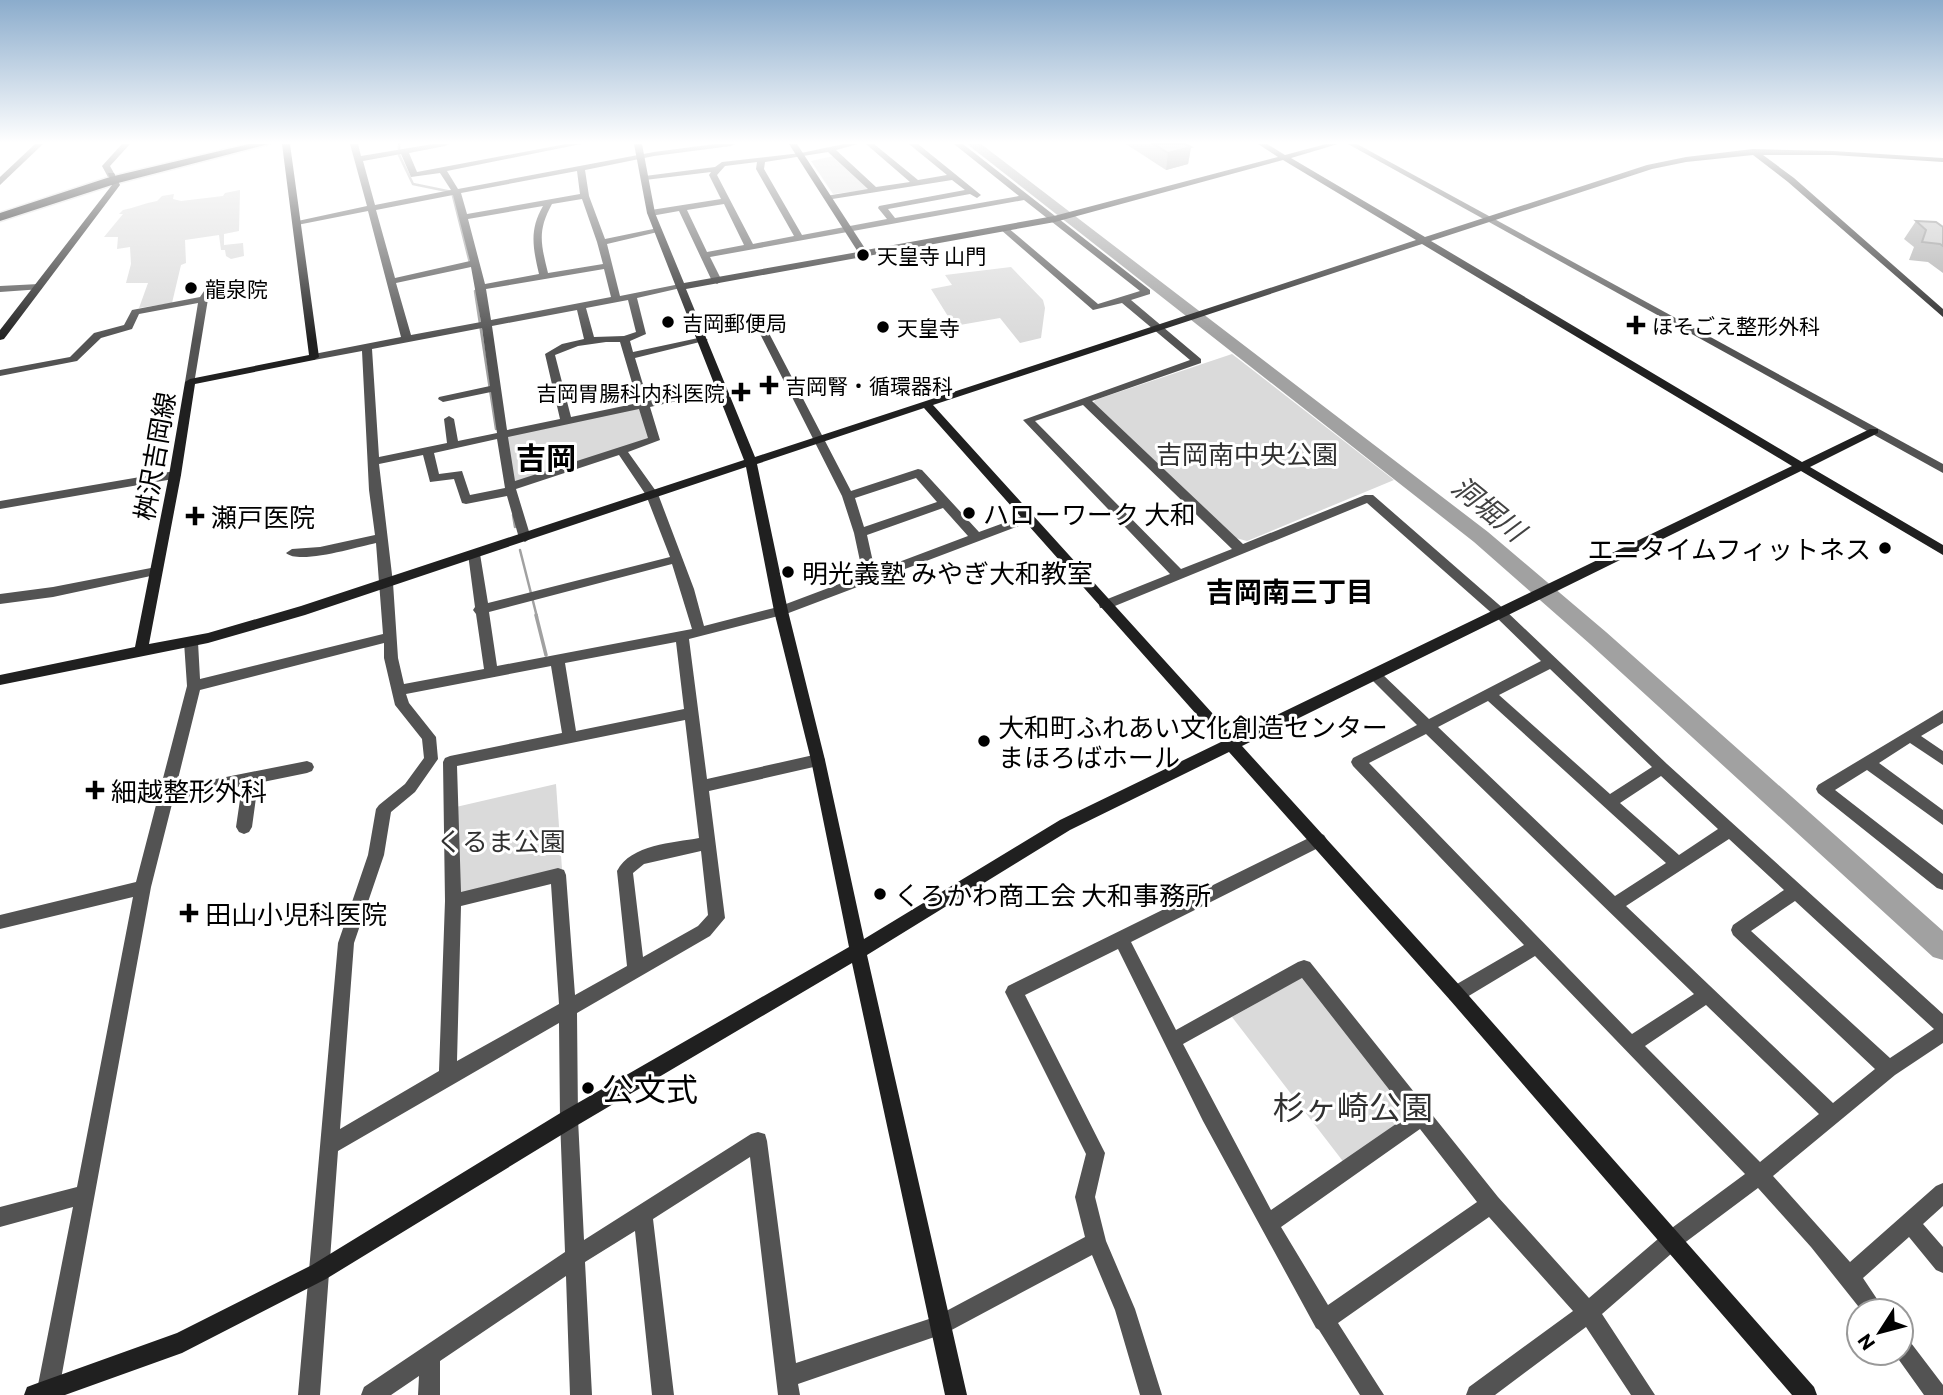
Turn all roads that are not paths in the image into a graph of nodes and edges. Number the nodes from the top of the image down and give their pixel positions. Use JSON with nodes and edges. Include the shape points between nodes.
{"nodes":[{"id":1,"x":98,"y":209,"type":"edge"},
{"id":2,"x":295,"y":209,"type":"edge"},
{"id":3,"x":376,"y":209,"type":"edge"},
{"id":4,"x":459,"y":209,"type":"edge"},
{"id":5,"x":508,"y":209,"type":"edge"},
{"id":6,"x":545,"y":209,"type":"edge"},
{"id":7,"x":590,"y":209,"type":"edge"},
{"id":8,"x":650,"y":209,"type":"edge"},
{"id":9,"x":675,"y":209,"type":"edge"},
{"id":10,"x":683,"y":209,"type":"edge"},
{"id":11,"x":730,"y":209,"type":"edge"},
{"id":12,"x":783,"y":209,"type":"edge"},
{"id":13,"x":836,"y":209,"type":"edge"},
{"id":14,"x":883,"y":209,"type":"edge"},
{"id":15,"x":961,"y":209,"type":"edge"},
{"id":16,"x":1045,"y":209,"type":"edge"},
{"id":17,"x":1092,"y":209,"type":"edge"},
{"id":18,"x":1378,"y":209,"type":"edge"},
{"id":19,"x":1469,"y":209,"type":"edge"},
{"id":20,"x":1519,"y":209,"type":"edge"},
{"id":21,"x":1824,"y":209,"type":"edge"},
{"id":22,"x":372,"y":210,"type":"junction"},
{"id":23,"x":651,"y":213,"type":"junction"},
{"id":24,"x":462,"y":217,"type":"junction"},
{"id":25,"x":1059,"y":218,"type":"junction"},
{"id":26,"x":1487,"y":219,"type":"junction"},
{"id":27,"x":893,"y":221,"type":"junction"},
{"id":28,"x":297,"y":222,"type":"junction"},
{"id":29,"x":848,"y":229,"type":"junction"},
{"id":30,"x":1004,"y":229,"type":"junction"},
{"id":31,"x":658,"y":231,"type":"junction"},
{"id":32,"x":799,"y":237,"type":"junction"},
{"id":33,"x":1427,"y":238,"type":"junction"},
{"id":34,"x":602,"y":242,"type":"junction"},
{"id":35,"x":750,"y":247,"type":"junction"},
{"id":36,"x":864,"y":254,"type":"junction"},
{"id":37,"x":704,"y":255,"type":"junction"},
{"id":38,"x":471,"y":264,"type":"junction"},
{"id":39,"x":606,"y":266,"type":"junction"},
{"id":40,"x":544,"y":276,"type":"junction"},
{"id":41,"x":215,"y":280,"type":"dead end"},
{"id":42,"x":392,"y":281,"type":"junction"},
{"id":43,"x":717,"y":281,"type":"junction"},
{"id":44,"x":39,"y":287,"type":"junction"},
{"id":45,"x":481,"y":287,"type":"junction"},
{"id":46,"x":680,"y":287,"type":"junction"},
{"id":47,"x":0,"y":289,"type":"edge"},
{"id":48,"x":632,"y":297,"type":"junction"},
{"id":49,"x":203,"y":299,"type":"junction"},
{"id":50,"x":1124,"y":299,"type":"junction"},
{"id":51,"x":616,"y":300,"type":"junction"},
{"id":52,"x":581,"y":308,"type":"junction"},
{"id":53,"x":1943,"y":314,"type":"edge"},
{"id":54,"x":484,"y":325,"type":"junction"},
{"id":55,"x":1157,"y":327,"type":"junction"},
{"id":56,"x":700,"y":335,"type":"junction"},
{"id":57,"x":0,"y":337,"type":"edge"},
{"id":58,"x":407,"y":339,"type":"junction"},
{"id":59,"x":624,"y":339,"type":"junction"},
{"id":60,"x":590,"y":342,"type":"junction"},
{"id":61,"x":367,"y":347,"type":"junction"},
{"id":62,"x":629,"y":356,"type":"junction"},
{"id":63,"x":314,"y":357,"type":"junction"},
{"id":64,"x":0,"y":373,"type":"edge"},
{"id":65,"x":190,"y":382,"type":"junction"},
{"id":66,"x":722,"y":388,"type":"junction"},
{"id":67,"x":491,"y":389,"type":"junction"},
{"id":68,"x":443,"y":399,"type":"dead end"},
{"id":69,"x":1085,"y":401,"type":"junction"},
{"id":70,"x":645,"y":404,"type":"junction"},
{"id":71,"x":926,"y":404,"type":"junction"},
{"id":72,"x":449,"y":419,"type":"dead end"},
{"id":73,"x":566,"y":420,"type":"junction"},
{"id":74,"x":1874,"y":431,"type":"junction"},
{"id":75,"x":497,"y":435,"type":"junction"},
{"id":76,"x":818,"y":439,"type":"junction"},
{"id":77,"x":453,"y":445,"type":"junction"},
{"id":78,"x":428,"y":450,"type":"junction"},
{"id":79,"x":622,"y":452,"type":"junction"},
{"id":80,"x":374,"y":462,"type":"junction"},
{"id":81,"x":751,"y":462,"type":"junction"},
{"id":82,"x":1806,"y":465,"type":"junction"},
{"id":83,"x":1943,"y":469,"type":"edge"},
{"id":84,"x":175,"y":475,"type":"junction"},
{"id":85,"x":508,"y":491,"type":"junction"},
{"id":86,"x":652,"y":494,"type":"junction"},
{"id":87,"x":848,"y":496,"type":"junction"},
{"id":88,"x":946,"y":503,"type":"junction"},
{"id":89,"x":0,"y":505,"type":"edge"},
{"id":90,"x":1028,"y":518,"type":"junction"},
{"id":91,"x":860,"y":533,"type":"junction"},
{"id":92,"x":976,"y":537,"type":"junction"},
{"id":93,"x":382,"y":538,"type":"junction"},
{"id":94,"x":525,"y":538,"type":"junction"},
{"id":95,"x":1943,"y":541,"type":"edge"},
{"id":96,"x":1240,"y":549,"type":"junction"},
{"id":97,"x":1943,"y":551,"type":"edge"},
{"id":98,"x":292,"y":554,"type":"dead end"},
{"id":99,"x":474,"y":554,"type":"junction"},
{"id":100,"x":677,"y":559,"type":"junction"},
{"id":101,"x":156,"y":571,"type":"junction"},
{"id":102,"x":1178,"y":574,"type":"junction"},
{"id":103,"x":870,"y":579,"type":"junction"},
{"id":104,"x":387,"y":583,"type":"junction"},
{"id":105,"x":0,"y":599,"type":"edge"},
{"id":106,"x":1105,"y":605,"type":"junction"},
{"id":107,"x":480,"y":610,"type":"junction"},
{"id":108,"x":781,"y":611,"type":"junction"},
{"id":109,"x":1500,"y":613,"type":"junction"},
{"id":110,"x":699,"y":631,"type":"junction"},
{"id":111,"x":682,"y":636,"type":"junction"},
{"id":112,"x":389,"y":637,"type":"junction"},
{"id":113,"x":191,"y":642,"type":"junction"},
{"id":114,"x":141,"y":651,"type":"junction"},
{"id":115,"x":557,"y":659,"type":"junction"},
{"id":116,"x":1551,"y":662,"type":"junction"},
{"id":117,"x":491,"y":671,"type":"junction"},
{"id":118,"x":1374,"y":675,"type":"junction"},
{"id":119,"x":0,"y":680,"type":"edge"},
{"id":120,"x":194,"y":686,"type":"junction"},
{"id":121,"x":398,"y":690,"type":"junction"},
{"id":122,"x":1488,"y":693,"type":"junction"},
{"id":123,"x":691,"y":713,"type":"junction"},
{"id":124,"x":1943,"y":716,"type":"edge"},
{"id":125,"x":1424,"y":726,"type":"junction"},
{"id":126,"x":570,"y":736,"type":"junction"},
{"id":127,"x":1910,"y":736,"type":"junction"},
{"id":128,"x":1231,"y":742,"type":"junction"},
{"id":129,"x":431,"y":758,"type":"junction"},
{"id":130,"x":1943,"y":759,"type":"edge"},
{"id":131,"x":818,"y":760,"type":"junction"},
{"id":132,"x":450,"y":762,"type":"junction"},
{"id":133,"x":1867,"y":762,"type":"junction"},
{"id":134,"x":307,"y":767,"type":"dead end"},
{"id":135,"x":1662,"y":768,"type":"junction"},
{"id":136,"x":251,"y":778,"type":"junction"},
{"id":137,"x":703,"y":786,"type":"junction"},
{"id":138,"x":166,"y":795,"type":"junction"},
{"id":139,"x":1611,"y":801,"type":"junction"},
{"id":140,"x":1943,"y":819,"type":"edge"},
{"id":141,"x":244,"y":827,"type":"dead end"},
{"id":142,"x":1730,"y":830,"type":"junction"},
{"id":143,"x":1319,"y":840,"type":"junction"},
{"id":144,"x":709,"y":842,"type":"junction"},
{"id":145,"x":1677,"y":863,"type":"junction"},
{"id":146,"x":1943,"y":883,"type":"edge"},
{"id":147,"x":143,"y":887,"type":"junction"},
{"id":148,"x":1796,"y":891,"type":"junction"},
{"id":149,"x":453,"y":901,"type":"junction"},
{"id":150,"x":1613,"y":906,"type":"junction"},
{"id":151,"x":0,"y":922,"type":"edge"},
{"id":152,"x":1122,"y":940,"type":"junction"},
{"id":153,"x":1537,"y":946,"type":"junction"},
{"id":154,"x":858,"y":951,"type":"junction"},
{"id":155,"x":636,"y":970,"type":"junction"},
{"id":156,"x":1456,"y":994,"type":"junction"},
{"id":157,"x":1707,"y":995,"type":"junction"},
{"id":158,"x":568,"y":1010,"type":"junction"},
{"id":159,"x":1943,"y":1026,"type":"edge"},
{"id":160,"x":1943,"y":1034,"type":"edge"},
{"id":161,"x":1172,"y":1041,"type":"junction"},
{"id":162,"x":1631,"y":1045,"type":"junction"},
{"id":163,"x":1889,"y":1069,"type":"junction"},
{"id":164,"x":448,"y":1074,"type":"junction"},
{"id":165,"x":1834,"y":1116,"type":"junction"},
{"id":166,"x":1422,"y":1117,"type":"junction"},
{"id":167,"x":569,"y":1119,"type":"junction"},
{"id":168,"x":332,"y":1144,"type":"junction"},
{"id":169,"x":1761,"y":1174,"type":"junction"},
{"id":170,"x":85,"y":1194,"type":"junction"},
{"id":171,"x":1943,"y":1194,"type":"edge"},
{"id":172,"x":1491,"y":1203,"type":"junction"},
{"id":173,"x":643,"y":1214,"type":"junction"},
{"id":174,"x":0,"y":1217,"type":"edge"},
{"id":175,"x":1269,"y":1223,"type":"junction"},
{"id":176,"x":1910,"y":1223,"type":"junction"},
{"id":177,"x":1672,"y":1240,"type":"junction"},
{"id":178,"x":1097,"y":1242,"type":"junction"},
{"id":179,"x":577,"y":1256,"type":"junction"},
{"id":180,"x":1943,"y":1263,"type":"edge"},
{"id":181,"x":319,"y":1272,"type":"junction"},
{"id":182,"x":1850,"y":1276,"type":"junction"},
{"id":183,"x":1865,"y":1297,"type":"edge"},
{"id":184,"x":1588,"y":1312,"type":"junction"},
{"id":185,"x":1323,"y":1321,"type":"junction"},
{"id":186,"x":939,"y":1326,"type":"junction"},
{"id":187,"x":430,"y":1355,"type":"junction"},
{"id":188,"x":1915,"y":1365,"type":"edge"},
{"id":189,"x":787,"y":1386,"type":"edge"},
{"id":190,"x":41,"y":1393,"type":"edge"},
{"id":191,"x":309,"y":1395,"type":"edge"},
{"id":192,"x":372,"y":1395,"type":"edge"},
{"id":193,"x":429,"y":1395,"type":"edge"},
{"id":194,"x":581,"y":1395,"type":"edge"},
{"id":195,"x":663,"y":1395,"type":"edge"},
{"id":196,"x":956,"y":1395,"type":"edge"},
{"id":197,"x":1151,"y":1395,"type":"edge"},
{"id":198,"x":1373,"y":1395,"type":"edge"},
{"id":199,"x":1477,"y":1395,"type":"edge"},
{"id":200,"x":1644,"y":1395,"type":"edge"},
{"id":201,"x":1806,"y":1395,"type":"edge"},
{"id":202,"x":1937,"y":1395,"type":"edge"}],
"edges":[{"from":1,"to":44,"type":"street"},
{"from":2,"to":28,"type":"street"},
{"from":3,"to":22,"type":"street"},
{"from":4,"to":24,"type":"street"},
{"from":5,"to":24,"type":"street"},
{"from":6,"to":40,"type":"street","via":[[534,233]]},
{"from":7,"to":34,"type":"street"},
{"from":8,"to":23,"type":"street"},
{"from":9,"to":23,"type":"street"},
{"from":10,"to":37,"type":"street"},
{"from":11,"to":35,"type":"street"},
{"from":12,"to":32,"type":"street"},
{"from":13,"to":29,"type":"street"},
{"from":14,"to":27,"type":"street"},
{"from":15,"to":27,"type":"street"},
{"from":16,"to":25,"type":"street"},
{"from":17,"to":25,"type":"street"},
{"from":18,"to":33,"type":"street"},
{"from":19,"to":26,"type":"street"},
{"from":20,"to":26,"type":"street"},
{"from":21,"to":53,"type":"street"},
{"from":22,"to":28,"type":"street"},
{"from":22,"to":42,"type":"street"},
{"from":23,"to":31,"type":"street"},
{"from":24,"to":38,"type":"street"},
{"from":25,"to":30,"type":"street"},
{"from":25,"to":50,"type":"street","via":[[1147,292]]},
{"from":26,"to":33,"type":"street"},
{"from":26,"to":74,"type":"street"},
{"from":27,"to":29,"type":"street"},
{"from":28,"to":63,"type":"street"},
{"from":29,"to":32,"type":"street"},
{"from":29,"to":36,"type":"street"},
{"from":30,"to":36,"type":"street"},
{"from":30,"to":50,"type":"street","via":[[1096,308]]},
{"from":31,"to":34,"type":"street"},
{"from":31,"to":46,"type":"street"},
{"from":32,"to":35,"type":"street"},
{"from":33,"to":55,"type":"street"},
{"from":33,"to":82,"type":"street"},
{"from":34,"to":39,"type":"street"},
{"from":35,"to":37,"type":"street"},
{"from":36,"to":43,"type":"street"},
{"from":37,"to":43,"type":"street"},
{"from":38,"to":42,"type":"street"},
{"from":38,"to":45,"type":"street"},
{"from":39,"to":40,"type":"street"},
{"from":39,"to":51,"type":"street"},
{"from":40,"to":45,"type":"street"},
{"from":41,"to":49,"type":"street"},
{"from":42,"to":58,"type":"street"},
{"from":43,"to":46,"type":"street"},
{"from":44,"to":47,"type":"street"},
{"from":44,"to":57,"type":"street"},
{"from":45,"to":54,"type":"street"},
{"from":46,"to":48,"type":"street"},
{"from":46,"to":56,"type":"street"},
{"from":48,"to":51,"type":"street"},
{"from":48,"to":59,"type":"street","via":[[641,334]]},
{"from":49,"to":64,"type":"street","via":[[135,312],[128,327],[104,332],[74,359]]},
{"from":49,"to":65,"type":"street"},
{"from":50,"to":55,"type":"street"},
{"from":51,"to":52,"type":"street"},
{"from":52,"to":54,"type":"street"},
{"from":52,"to":60,"type":"street"},
{"from":54,"to":58,"type":"street"},
{"from":54,"to":67,"type":"street"},
{"from":55,"to":69,"type":"street","via":[[1197,361]]},
{"from":55,"to":71,"type":"street"},
{"from":56,"to":62,"type":"street"},
{"from":56,"to":66,"type":"street"},
{"from":56,"to":76,"type":"street","via":[[758,318]]},
{"from":58,"to":61,"type":"street"},
{"from":59,"to":60,"type":"street"},
{"from":59,"to":62,"type":"street"},
{"from":60,"to":73,"type":"street","via":[[550,354]]},
{"from":61,"to":63,"type":"street"},
{"from":61,"to":80,"type":"street"},
{"from":62,"to":70,"type":"street"},
{"from":63,"to":65,"type":"street","name":"桝沢吉岡線"},
{"from":65,"to":84,"type":"street","name":"桝沢吉岡線"},
{"from":66,"to":70,"type":"street"},
{"from":66,"to":81,"type":"street"},
{"from":67,"to":68,"type":"street"},
{"from":67,"to":75,"type":"street"},
{"from":69,"to":96,"type":"street"},
{"from":69,"to":102,"type":"street","via":[[1028,420]]},
{"from":70,"to":73,"type":"street"},
{"from":70,"to":79,"type":"street","via":[[654,440]]},
{"from":71,"to":76,"type":"street"},
{"from":71,"to":90,"type":"street"},
{"from":72,"to":77,"type":"street"},
{"from":73,"to":75,"type":"street"},
{"from":74,"to":82,"type":"street"},
{"from":74,"to":83,"type":"street"},
{"from":75,"to":77,"type":"street"},
{"from":75,"to":85,"type":"street"},
{"from":76,"to":81,"type":"street"},
{"from":76,"to":87,"type":"street"},
{"from":77,"to":78,"type":"street"},
{"from":78,"to":80,"type":"street"},
{"from":78,"to":85,"type":"street","via":[[434,479],[458,474],[466,500]]},
{"from":79,"to":85,"type":"street"},
{"from":79,"to":86,"type":"street"},
{"from":80,"to":93,"type":"street"},
{"from":81,"to":86,"type":"street"},
{"from":81,"to":108,"type":"street"},
{"from":82,"to":95,"type":"street"},
{"from":82,"to":97,"type":"street"},
{"from":82,"to":109,"type":"street"},
{"from":84,"to":89,"type":"street"},
{"from":84,"to":101,"type":"street","name":"桝沢吉岡線"},
{"from":85,"to":94,"type":"street"},
{"from":86,"to":94,"type":"street"},
{"from":86,"to":100,"type":"street"},
{"from":87,"to":88,"type":"street","via":[[918,473]]},
{"from":87,"to":91,"type":"street"},
{"from":88,"to":91,"type":"street"},
{"from":88,"to":92,"type":"street"},
{"from":90,"to":92,"type":"street"},
{"from":90,"to":106,"type":"street"},
{"from":91,"to":103,"type":"street"},
{"from":92,"to":103,"type":"street"},
{"from":93,"to":98,"type":"street"},
{"from":93,"to":104,"type":"street"},
{"from":94,"to":99,"type":"street"},
{"from":96,"to":102,"type":"street"},
{"from":96,"to":109,"type":"street","via":[[1370,498]]},
{"from":99,"to":104,"type":"street"},
{"from":99,"to":107,"type":"street"},
{"from":100,"to":107,"type":"street"},
{"from":100,"to":110,"type":"street"},
{"from":101,"to":105,"type":"street"},
{"from":101,"to":114,"type":"street","name":"桝沢吉岡線"},
{"from":102,"to":106,"type":"street"},
{"from":103,"to":108,"type":"street"},
{"from":104,"to":112,"type":"street"},
{"from":104,"to":113,"type":"street"},
{"from":106,"to":128,"type":"street"},
{"from":107,"to":117,"type":"street"},
{"from":108,"to":110,"type":"street"},
{"from":108,"to":131,"type":"street"},
{"from":109,"to":116,"type":"street"},
{"from":109,"to":118,"type":"street"},
{"from":110,"to":111,"type":"street"},
{"from":111,"to":115,"type":"street"},
{"from":111,"to":123,"type":"street"},
{"from":112,"to":120,"type":"street"},
{"from":112,"to":121,"type":"street"},
{"from":113,"to":114,"type":"street"},
{"from":113,"to":120,"type":"street"},
{"from":114,"to":119,"type":"street"},
{"from":115,"to":117,"type":"street"},
{"from":115,"to":126,"type":"street"},
{"from":116,"to":122,"type":"street"},
{"from":116,"to":135,"type":"street"},
{"from":117,"to":121,"type":"street"},
{"from":118,"to":125,"type":"street"},
{"from":118,"to":128,"type":"street"},
{"from":120,"to":138,"type":"street"},
{"from":121,"to":129,"type":"street","via":[[402,705],[429,737]]},
{"from":122,"to":125,"type":"street"},
{"from":122,"to":139,"type":"street"},
{"from":123,"to":126,"type":"street"},
{"from":123,"to":137,"type":"street"},
{"from":124,"to":127,"type":"street"},
{"from":125,"to":150,"type":"street"},
{"from":125,"to":153,"type":"street","via":[[1358,762]]},
{"from":126,"to":132,"type":"street"},
{"from":127,"to":130,"type":"street"},
{"from":127,"to":133,"type":"street"},
{"from":128,"to":143,"type":"street"},
{"from":128,"to":154,"type":"street","via":[[1065,825]]},
{"from":129,"to":132,"type":"street"},
{"from":129,"to":168,"type":"street","via":[[410,788],[384,810],[376,855],[346,943]]},
{"from":131,"to":137,"type":"street"},
{"from":131,"to":154,"type":"street"},
{"from":132,"to":149,"type":"street"},
{"from":133,"to":140,"type":"street"},
{"from":133,"to":146,"type":"street","via":[[1823,789]]},
{"from":134,"to":136,"type":"street"},
{"from":135,"to":139,"type":"street"},
{"from":135,"to":142,"type":"street"},
{"from":136,"to":138,"type":"street"},
{"from":136,"to":141,"type":"street"},
{"from":137,"to":144,"type":"street"},
{"from":138,"to":147,"type":"street"},
{"from":139,"to":145,"type":"street"},
{"from":142,"to":145,"type":"street"},
{"from":142,"to":148,"type":"street"},
{"from":143,"to":152,"type":"street"},
{"from":143,"to":156,"type":"street"},
{"from":144,"to":155,"type":"street","via":[[717,918],[704,931]]},
{"from":144,"to":155,"type":"street","via":[[639,858],[625,871]]},
{"from":145,"to":150,"type":"street"},
{"from":147,"to":151,"type":"street"},
{"from":147,"to":170,"type":"street"},
{"from":148,"to":159,"type":"street"},
{"from":148,"to":163,"type":"street","via":[[1739,930]]},
{"from":149,"to":158,"type":"street","via":[[558,875]]},
{"from":149,"to":164,"type":"street"},
{"from":150,"to":157,"type":"street"},
{"from":152,"to":161,"type":"street"},
{"from":152,"to":178,"type":"street","via":[[1014,992],[1096,1153],[1085,1197]]},
{"from":153,"to":156,"type":"street"},
{"from":153,"to":162,"type":"street"},
{"from":154,"to":167,"type":"street"},
{"from":154,"to":186,"type":"street"},
{"from":155,"to":158,"type":"street"},
{"from":156,"to":177,"type":"street"},
{"from":157,"to":162,"type":"street"},
{"from":157,"to":165,"type":"street"},
{"from":158,"to":164,"type":"street"},
{"from":158,"to":167,"type":"street"},
{"from":160,"to":163,"type":"street"},
{"from":161,"to":166,"type":"street","via":[[1304,968]]},
{"from":161,"to":175,"type":"street"},
{"from":162,"to":169,"type":"street"},
{"from":163,"to":165,"type":"street"},
{"from":164,"to":168,"type":"street"},
{"from":165,"to":169,"type":"street"},
{"from":166,"to":172,"type":"street"},
{"from":166,"to":175,"type":"street"},
{"from":167,"to":179,"type":"street"},
{"from":167,"to":181,"type":"street"},
{"from":168,"to":181,"type":"street"},
{"from":169,"to":177,"type":"street"},
{"from":169,"to":182,"type":"street"},
{"from":170,"to":174,"type":"street"},
{"from":170,"to":190,"type":"street"},
{"from":171,"to":176,"type":"street"},
{"from":172,"to":184,"type":"street"},
{"from":172,"to":185,"type":"street"},
{"from":173,"to":179,"type":"street"},
{"from":173,"to":189,"type":"street","via":[[758,1141]]},
{"from":173,"to":195,"type":"street"},
{"from":175,"to":185,"type":"street"},
{"from":176,"to":180,"type":"street"},
{"from":176,"to":182,"type":"street"},
{"from":177,"to":184,"type":"street"},
{"from":177,"to":201,"type":"street"},
{"from":178,"to":186,"type":"street"},
{"from":178,"to":197,"type":"street","via":[[1125,1309]]},
{"from":179,"to":187,"type":"street"},
{"from":179,"to":194,"type":"street"},
{"from":181,"to":190,"type":"street","via":[[182,1342]]},
{"from":181,"to":191,"type":"street"},
{"from":182,"to":183,"type":"street"},
{"from":184,"to":199,"type":"street"},
{"from":184,"to":200,"type":"street"},
{"from":185,"to":198,"type":"street"},
{"from":186,"to":189,"type":"street"},
{"from":186,"to":196,"type":"street"},
{"from":187,"to":192,"type":"street"},
{"from":187,"to":193,"type":"street"},
{"from":188,"to":202,"type":"street"}]}
